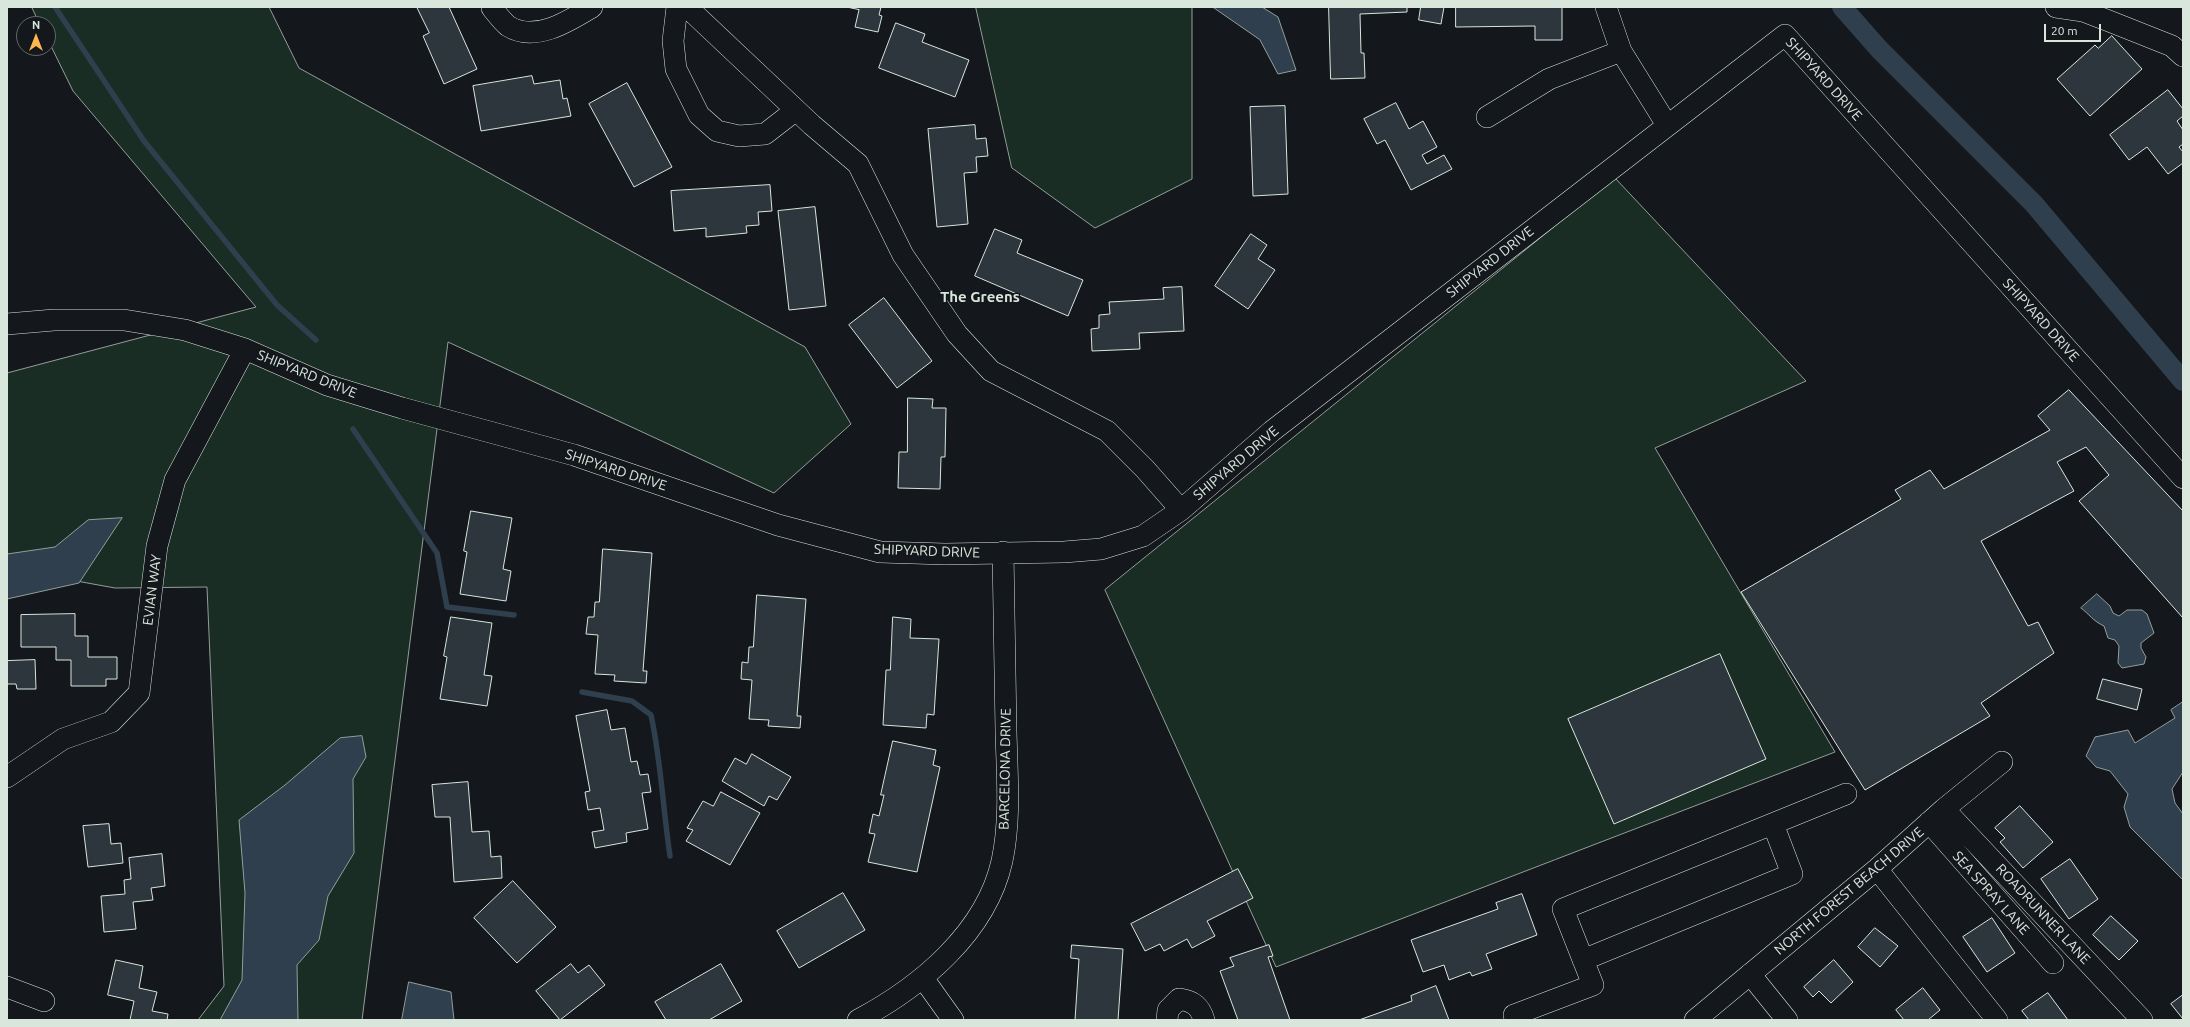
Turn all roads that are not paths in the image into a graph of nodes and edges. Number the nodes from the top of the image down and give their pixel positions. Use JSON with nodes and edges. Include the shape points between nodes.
{"nodes":[{"id":1,"x":592,"y":7,"type":"edge"},
{"id":2,"x":677,"y":7,"type":"edge"},
{"id":3,"x":687,"y":7,"type":"edge"},
{"id":4,"x":1606,"y":7,"type":"edge"},
{"id":5,"x":2056,"y":7,"type":"edge"},
{"id":6,"x":492,"y":8,"type":"edge"},
{"id":7,"x":2084,"y":9,"type":"edge"},
{"id":8,"x":2112,"y":14,"type":"edge"},
{"id":9,"x":1621,"y":51,"type":"junction"},
{"id":10,"x":2183,"y":56,"type":"edge"},
{"id":11,"x":796,"y":110,"type":"junction"},
{"id":12,"x":1487,"y":117,"type":"dead end"},
{"id":13,"x":1668,"y":125,"type":"junction"},
{"id":14,"x":7,"y":324,"type":"edge"},
{"id":15,"x":245,"y":349,"type":"junction"},
{"id":16,"x":2183,"y":478,"type":"edge"},
{"id":17,"x":1180,"y":510,"type":"junction"},
{"id":18,"x":1003,"y":552,"type":"junction"},
{"id":19,"x":2002,"y":762,"type":"dead end"},
{"id":20,"x":7,"y":777,"type":"edge"},
{"id":21,"x":1846,"y":794,"type":"dead end"},
{"id":22,"x":1936,"y":816,"type":"junction"},
{"id":23,"x":1773,"y":824,"type":"junction"},
{"id":24,"x":1878,"y":869,"type":"junction"},
{"id":25,"x":1583,"y":960,"type":"junction"},
{"id":26,"x":2053,"y":963,"type":"dead end"},
{"id":27,"x":1750,"y":974,"type":"junction"},
{"id":28,"x":923,"y":978,"type":"junction"},
{"id":29,"x":7,"y":987,"type":"edge"},
{"id":30,"x":44,"y":1001,"type":"dead end"},
{"id":31,"x":858,"y":1020,"type":"edge"},
{"id":32,"x":953,"y":1020,"type":"edge"},
{"id":33,"x":1167,"y":1020,"type":"edge"},
{"id":34,"x":1204,"y":1020,"type":"edge"},
{"id":35,"x":1517,"y":1020,"type":"edge"},
{"id":36,"x":1695,"y":1020,"type":"edge"},
{"id":37,"x":1787,"y":1020,"type":"edge"},
{"id":38,"x":1996,"y":1020,"type":"edge"},
{"id":39,"x":2142,"y":1020,"type":"edge"}],
"edges":[{"from":1,"to":6,"type":"street","via":[[561,24],[545,30],[527,32],[508,26]]},
{"from":2,"to":11,"type":"street","via":[[673,41],[676,69],[699,115],[717,131],[739,136],[765,134]]},
{"from":3,"to":11,"type":"street"},
{"from":4,"to":9,"type":"street"},
{"from":5,"to":7,"type":"street"},
{"from":7,"to":8,"type":"street"},
{"from":8,"to":10,"type":"street","via":[[2172,46]]},
{"from":9,"to":12,"type":"street","via":[[1549,80]]},
{"from":9,"to":13,"type":"street"},
{"from":11,"to":17,"type":"street","via":[[858,164],[903,255],[957,334],[991,372],[1107,431],[1145,469]]},
{"from":13,"to":16,"type":"street","name":"SHIPYARD DRIVE","via":[[1785,35]]},
{"from":13,"to":17,"type":"street","name":"SHIPYARD DRIVE","via":[[1272,431]]},
{"from":14,"to":15,"type":"street","name":"SHIPYARD DRIVE","via":[[54,320],[124,320],[185,330]]},
{"from":15,"to":18,"type":"street","name":"SHIPYARD DRIVE","via":[[327,385],[574,455],[778,524],[873,550],[945,554]]},
{"from":15,"to":20,"type":"street","name":"EVIAN WAY","via":[[175,480],[157,546],[139,693],[111,722],[63,739]]},
{"from":17,"to":18,"type":"street","name":"SHIPYARD DRIVE","via":[[1143,536],[1101,549]]},
{"from":18,"to":28,"type":"street","name":"BARCELONA DRIVE","via":[[1007,808],[1002,861],[990,895],[971,927]]},
{"from":19,"to":22,"type":"street","name":"NORTH FOREST BEACH DRIVE"},
{"from":21,"to":23,"type":"street"},
{"from":22,"to":24,"type":"street","name":"NORTH FOREST BEACH DRIVE"},
{"from":22,"to":26,"type":"street","name":"SEA SPRAY LANE"},
{"from":22,"to":39,"type":"street","name":"ROADRUNNER LANE"},
{"from":23,"to":25,"type":"street","via":[[1792,874]]},
{"from":23,"to":25,"type":"street","via":[[1563,909]]},
{"from":24,"to":27,"type":"street","name":"NORTH FOREST BEACH DRIVE"},
{"from":24,"to":38,"type":"street"},
{"from":25,"to":35,"type":"street","via":[[1593,985],[1514,1015]]},
{"from":27,"to":36,"type":"street","name":"NORTH FOREST BEACH DRIVE"},
{"from":27,"to":37,"type":"street"},
{"from":28,"to":31,"type":"street","name":"BARCELONA DRIVE"},
{"from":28,"to":32,"type":"street"},
{"from":29,"to":30,"type":"street"},
{"from":33,"to":34,"type":"street","via":[[1168,1010],[1179,999],[1190,1000],[1199,1008]]}]}
